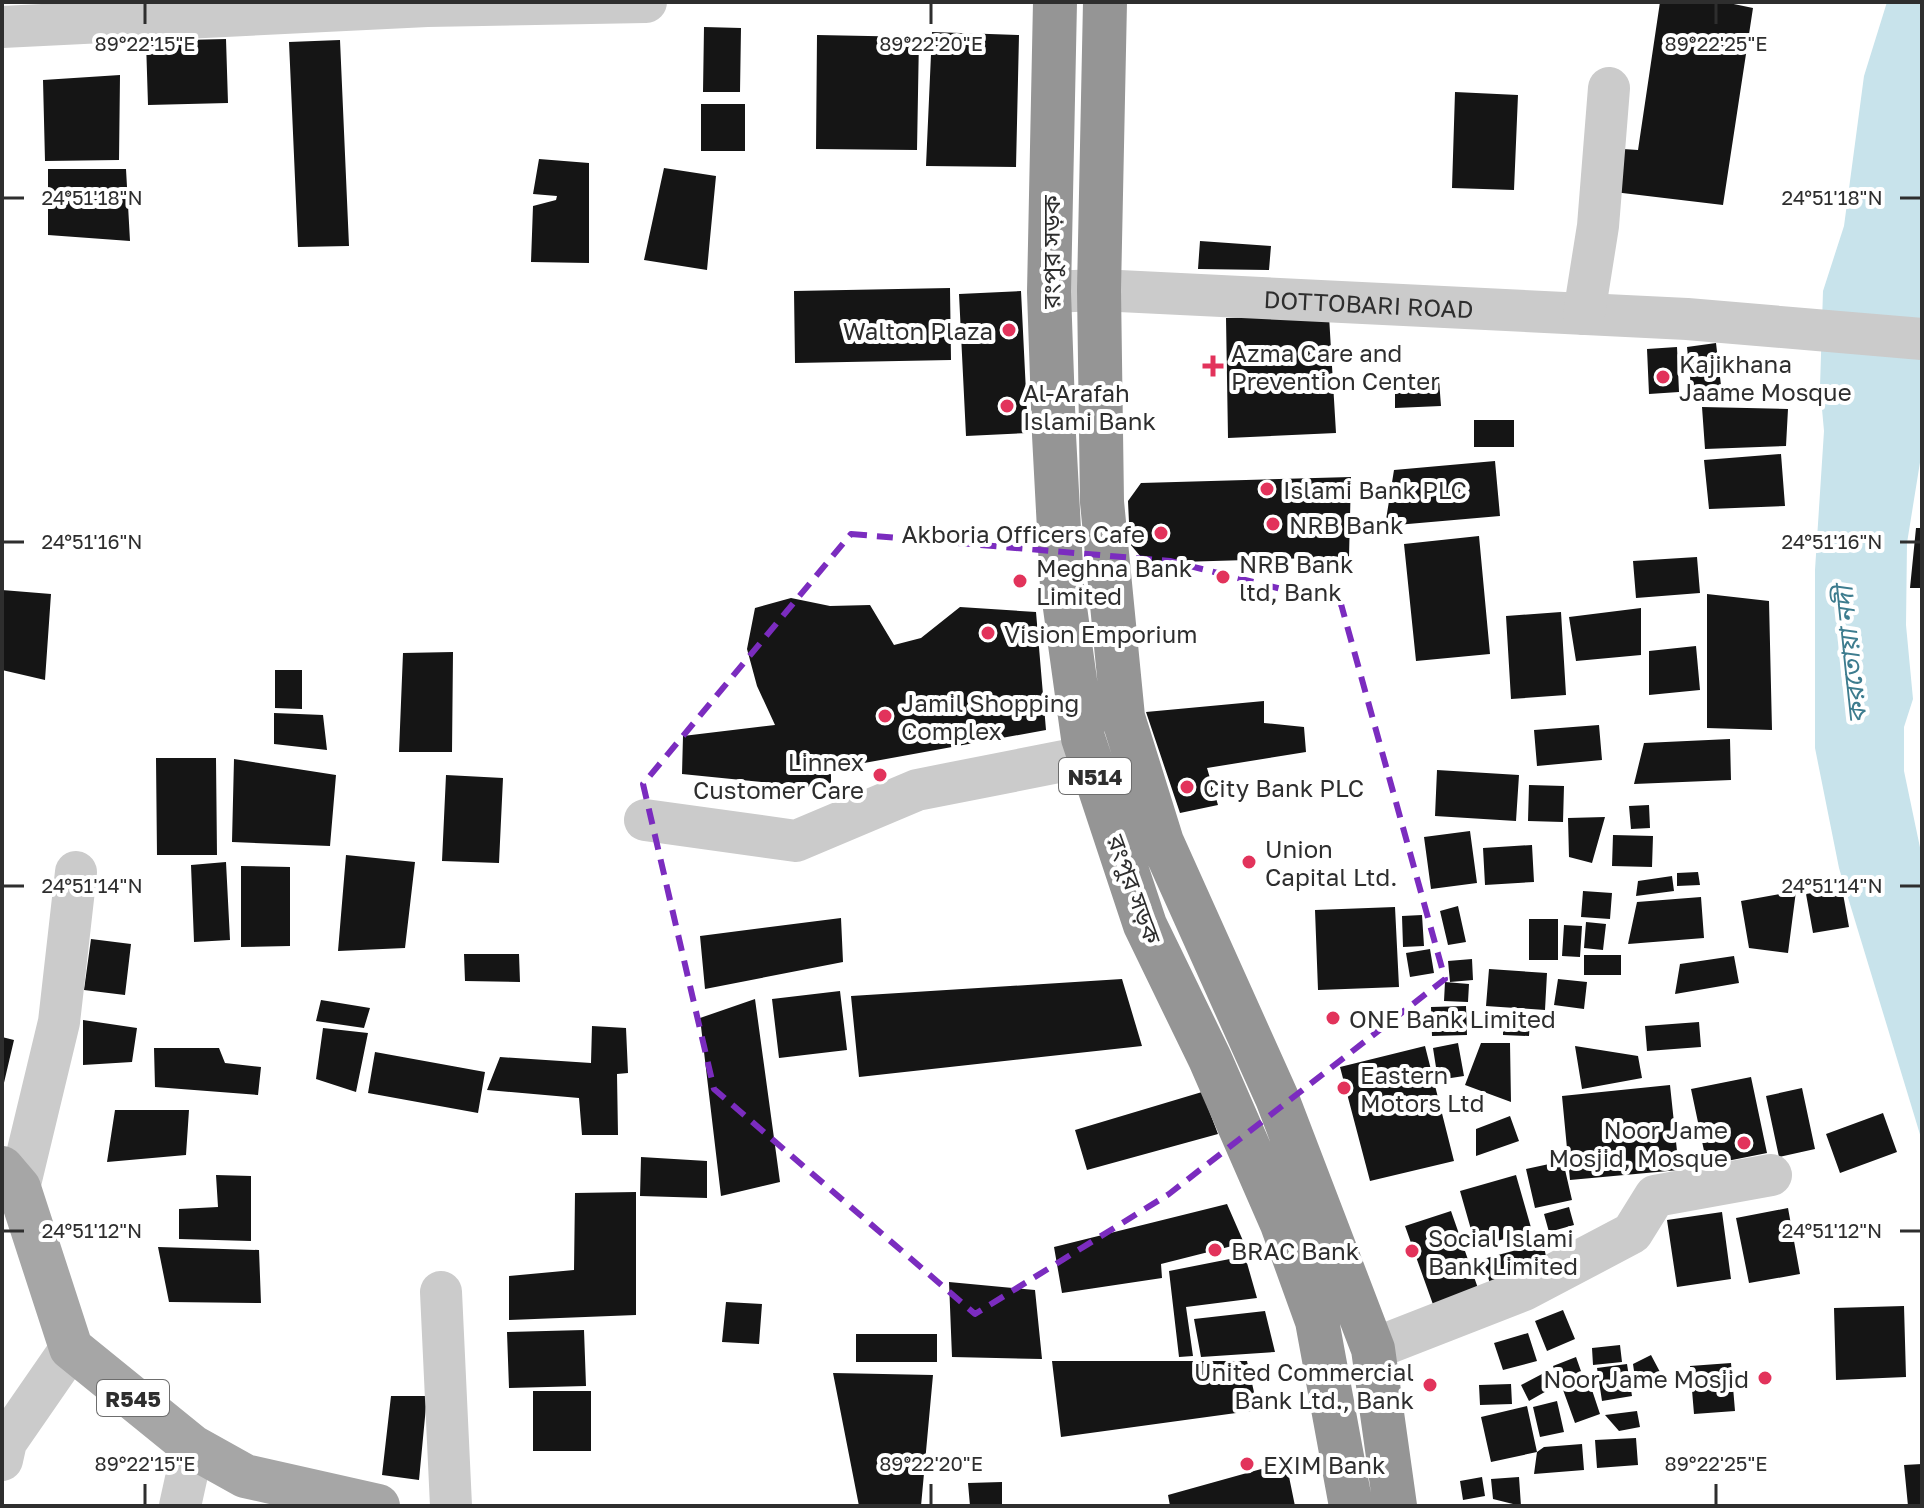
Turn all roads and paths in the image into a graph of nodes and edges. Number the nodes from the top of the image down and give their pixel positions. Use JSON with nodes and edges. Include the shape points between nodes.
{"nodes":[{"id":1,"x":646,"y":2,"type":"edge"},
{"id":2,"x":1055,"y":2,"type":"edge"},
{"id":3,"x":1105,"y":2,"type":"edge"},
{"id":4,"x":427,"y":4,"type":"edge"},
{"id":5,"x":2,"y":27,"type":"edge"},
{"id":6,"x":1609,"y":88,"type":"dead end"},
{"id":7,"x":1099,"y":290,"type":"junction"},
{"id":8,"x":1049,"y":292,"type":"junction"},
{"id":9,"x":1584,"y":314,"type":"junction"},
{"id":10,"x":1922,"y":339,"type":"edge"},
{"id":11,"x":1089,"y":756,"type":"junction"},
{"id":12,"x":645,"y":820,"type":"dead end"},
{"id":13,"x":76,"y":872,"type":"dead end"},
{"id":14,"x":1771,"y":1175,"type":"dead end"},
{"id":15,"x":10,"y":1178,"type":"edge"},
{"id":16,"x":441,"y":1292,"type":"dead end"},
{"id":17,"x":71,"y":1348,"type":"junction"},
{"id":18,"x":1373,"y":1349,"type":"junction"},
{"id":19,"x":193,"y":1447,"type":"junction"},
{"id":20,"x":2,"y":1460,"type":"edge"},
{"id":21,"x":180,"y":1506,"type":"edge"},
{"id":22,"x":378,"y":1506,"type":"edge"},
{"id":23,"x":451,"y":1506,"type":"edge"},
{"id":24,"x":1351,"y":1506,"type":"edge"},
{"id":25,"x":1395,"y":1506,"type":"edge"}],
"edges":[{"from":1,"to":4,"type":"street"},
{"from":2,"to":8,"type":"highway","name":"রংপুর সড়ক","number":"N514"},
{"from":3,"to":7,"type":"highway","name":"রংপুর সড়ক","number":"N514"},
{"from":4,"to":5,"type":"street"},
{"from":6,"to":9,"type":"street","via":[[1598,226]]},
{"from":7,"to":8,"type":"street","name":"DOTTOBARI ROAD"},
{"from":7,"to":9,"type":"street","name":"DOTTOBARI ROAD"},
{"from":7,"to":18,"type":"highway","name":"রংপুর সড়ক","number":"N514","via":[[1102,502],[1123,717],[1162,842],[1277,1098]]},
{"from":8,"to":11,"type":"highway","name":"রংপুর সড়ক","number":"N514","via":[[1062,586]]},
{"from":9,"to":10,"type":"street","name":"DOTTOBARI ROAD"},
{"from":11,"to":12,"type":"street","via":[[917,790],[796,841]]},
{"from":11,"to":24,"type":"highway","name":"রংপুর সড়ক","number":"N514","via":[[1145,925],[1282,1224],[1317,1321]]},
{"from":13,"to":15,"type":"street","via":[[59,1022]]},
{"from":14,"to":18,"type":"street","via":[[1655,1196],[1632,1233],[1524,1290]]},
{"from":15,"to":17,"type":"main road"},
{"from":16,"to":23,"type":"street"},
{"from":17,"to":19,"type":"main road","number":"R545"},
{"from":17,"to":20,"type":"street","via":[[6,1442]]},
{"from":18,"to":25,"type":"highway","name":"রংপুর সড়ক","number":"N514"},
{"from":19,"to":21,"type":"street"},
{"from":19,"to":22,"type":"main road","number":"R545","via":[[245,1476]]}]}
